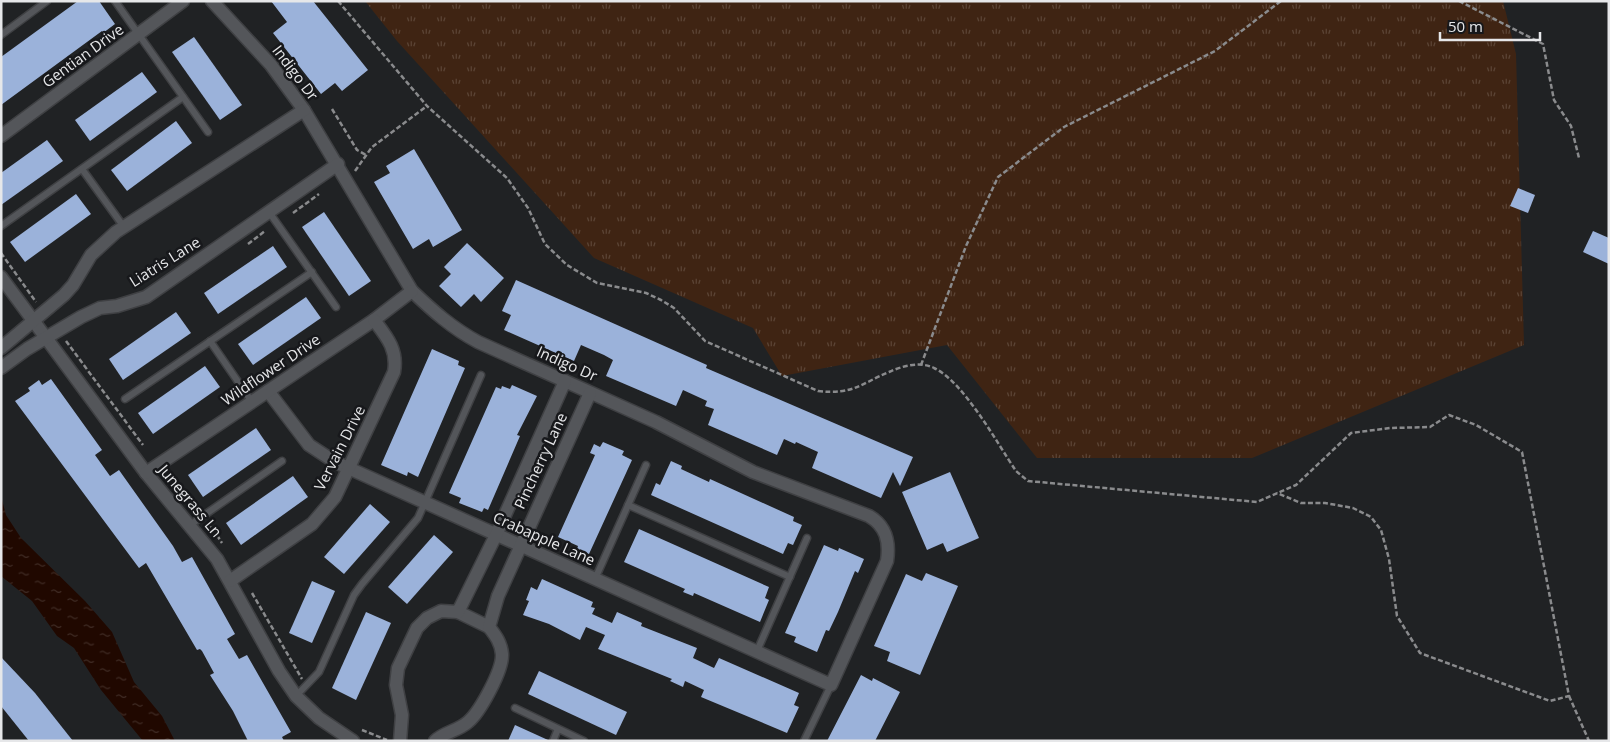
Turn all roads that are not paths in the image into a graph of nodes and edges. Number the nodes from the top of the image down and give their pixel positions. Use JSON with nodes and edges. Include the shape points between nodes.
{"nodes":[{"id":1,"x":47,"y":1,"type":"edge"},
{"id":2,"x":115,"y":1,"type":"edge"},
{"id":3,"x":184,"y":1,"type":"edge"},
{"id":4,"x":212,"y":1,"type":"edge"},
{"id":5,"x":1,"y":35,"type":"edge"},
{"id":6,"x":139,"y":35,"type":"junction"},
{"id":7,"x":183,"y":97,"type":"junction"},
{"id":8,"x":304,"y":110,"type":"junction"},
{"id":9,"x":208,"y":132,"type":"dead end"},
{"id":10,"x":1,"y":136,"type":"edge"},
{"id":11,"x":338,"y":164,"type":"junction"},
{"id":12,"x":82,"y":169,"type":"junction"},
{"id":13,"x":270,"y":212,"type":"junction"},
{"id":14,"x":1,"y":226,"type":"edge"},
{"id":15,"x":125,"y":227,"type":"junction"},
{"id":16,"x":312,"y":272,"type":"junction"},
{"id":17,"x":1,"y":277,"type":"edge"},
{"id":18,"x":412,"y":291,"type":"junction"},
{"id":19,"x":336,"y":307,"type":"dead end"},
{"id":20,"x":374,"y":320,"type":"junction"},
{"id":21,"x":34,"y":321,"type":"junction"},
{"id":22,"x":45,"y":338,"type":"junction"},
{"id":23,"x":210,"y":341,"type":"junction"},
{"id":24,"x":1,"y":348,"type":"edge"},
{"id":25,"x":1,"y":368,"type":"edge"},
{"id":26,"x":481,"y":376,"type":"dead end"},
{"id":27,"x":564,"y":381,"type":"junction"},
{"id":28,"x":268,"y":391,"type":"junction"},
{"id":29,"x":590,"y":393,"type":"junction"},
{"id":30,"x":124,"y":399,"type":"dead end"},
{"id":31,"x":252,"y":402,"type":"junction"},
{"id":32,"x":282,"y":462,"type":"dead end"},
{"id":33,"x":646,"y":465,"type":"dead end"},
{"id":34,"x":350,"y":470,"type":"junction"},
{"id":35,"x":146,"y":473,"type":"junction"},
{"id":36,"x":424,"y":503,"type":"junction"},
{"id":37,"x":628,"y":505,"type":"junction"},
{"id":38,"x":190,"y":525,"type":"junction"},
{"id":39,"x":496,"y":535,"type":"junction"},
{"id":40,"x":807,"y":538,"type":"dead end"},
{"id":41,"x":520,"y":545,"type":"junction"},
{"id":42,"x":790,"y":577,"type":"junction"},
{"id":43,"x":594,"y":579,"type":"junction"},
{"id":44,"x":230,"y":581,"type":"junction"},
{"id":45,"x":458,"y":612,"type":"junction"},
{"id":46,"x":489,"y":627,"type":"junction"},
{"id":47,"x":757,"y":651,"type":"junction"},
{"id":48,"x":831,"y":685,"type":"junction"},
{"id":49,"x":296,"y":696,"type":"junction"},
{"id":50,"x":515,"y":708,"type":"dead end"},
{"id":51,"x":558,"y":729,"type":"junction"},
{"id":52,"x":353,"y":741,"type":"edge"},
{"id":53,"x":400,"y":741,"type":"edge"},
{"id":54,"x":435,"y":741,"type":"edge"},
{"id":55,"x":553,"y":741,"type":"edge"},
{"id":56,"x":584,"y":741,"type":"edge"},
{"id":57,"x":804,"y":741,"type":"edge"}],
"edges":[{"from":1,"to":5,"type":"lane"},
{"from":2,"to":6,"type":"lane"},
{"from":3,"to":6,"type":"street","name":"Gentian Drive"},
{"from":4,"to":8,"type":"street","name":"Indigo Dr","via":[[271,65]]},
{"from":6,"to":7,"type":"lane"},
{"from":6,"to":10,"type":"street","name":"Gentian Drive"},
{"from":7,"to":9,"type":"lane"},
{"from":7,"to":12,"type":"lane"},
{"from":8,"to":11,"type":"street","name":"Indigo Dr"},
{"from":8,"to":15,"type":"street"},
{"from":11,"to":13,"type":"street","name":"Liatris Lane"},
{"from":11,"to":18,"type":"street","name":"Indigo Dr"},
{"from":12,"to":14,"type":"lane"},
{"from":12,"to":15,"type":"lane"},
{"from":13,"to":16,"type":"lane"},
{"from":13,"to":22,"type":"street","name":"Liatris Lane","via":[[146,297],[100,308]]},
{"from":15,"to":21,"type":"street","via":[[96,249],[73,285]]},
{"from":16,"to":19,"type":"lane"},
{"from":16,"to":23,"type":"lane"},
{"from":17,"to":21,"type":"street","name":"Junegrass Ln"},
{"from":18,"to":20,"type":"street","name":"Wildflower Drive"},
{"from":18,"to":27,"type":"street","name":"Indigo Dr","via":[[456,330]]},
{"from":20,"to":28,"type":"street","name":"Wildflower Drive"},
{"from":20,"to":34,"type":"street","name":"Vervain Drive","via":[[390,341],[396,359],[394,372]]},
{"from":21,"to":22,"type":"street","name":"Junegrass Ln"},
{"from":21,"to":24,"type":"street"},
{"from":22,"to":25,"type":"street","name":"Liatris Lane"},
{"from":22,"to":35,"type":"street","name":"Junegrass Ln"},
{"from":23,"to":30,"type":"lane"},
{"from":23,"to":31,"type":"lane"},
{"from":26,"to":36,"type":"lane"},
{"from":27,"to":29,"type":"street","name":"Indigo Dr"},
{"from":27,"to":39,"type":"street","name":"Pincherry Lane"},
{"from":28,"to":31,"type":"street","name":"Wildflower Drive"},
{"from":28,"to":34,"type":"street","name":"Crabapple Lane","via":[[309,445]]},
{"from":29,"to":41,"type":"street","name":"Pincherry Lane"},
{"from":29,"to":48,"type":"street","name":"Indigo Dr","via":[[656,422],[754,472],[879,522],[889,548],[887,560]]},
{"from":31,"to":35,"type":"street","name":"Wildflower Drive"},
{"from":32,"to":38,"type":"lane"},
{"from":33,"to":37,"type":"lane"},
{"from":34,"to":36,"type":"street","name":"Crabapple Lane"},
{"from":34,"to":44,"type":"street","name":"Vervain Drive","via":[[335,497],[312,524]]},
{"from":35,"to":38,"type":"street","name":"Junegrass Ln"},
{"from":36,"to":39,"type":"street","name":"Crabapple Lane"},
{"from":36,"to":49,"type":"lane","via":[[412,527],[354,595],[319,672]]},
{"from":37,"to":42,"type":"lane"},
{"from":37,"to":43,"type":"lane"},
{"from":38,"to":44,"type":"street","name":"Junegrass Ln"},
{"from":39,"to":41,"type":"street","name":"Crabapple Lane"},
{"from":39,"to":45,"type":"street","name":"Pincherry Lane"},
{"from":40,"to":42,"type":"lane"},
{"from":41,"to":43,"type":"street","name":"Crabapple Lane"},
{"from":41,"to":46,"type":"street","name":"Pincherry Lane","via":[[498,596]]},
{"from":42,"to":47,"type":"lane"},
{"from":43,"to":47,"type":"street","name":"Crabapple Lane"},
{"from":44,"to":49,"type":"street","name":"Junegrass Ln"},
{"from":45,"to":46,"type":"street"},
{"from":45,"to":53,"type":"street","via":[[441,611],[427,618],[417,628],[398,668],[396,685],[402,716]]},
{"from":46,"to":54,"type":"street","via":[[500,641],[502,657],[499,669],[484,700],[468,722]]},
{"from":47,"to":48,"type":"street","name":"Crabapple Lane"},
{"from":48,"to":57,"type":"lane"},
{"from":49,"to":52,"type":"street","name":"Junegrass Ln","via":[[319,718]]},
{"from":50,"to":51,"type":"lane"},
{"from":51,"to":55,"type":"lane"},
{"from":51,"to":56,"type":"lane"}]}
